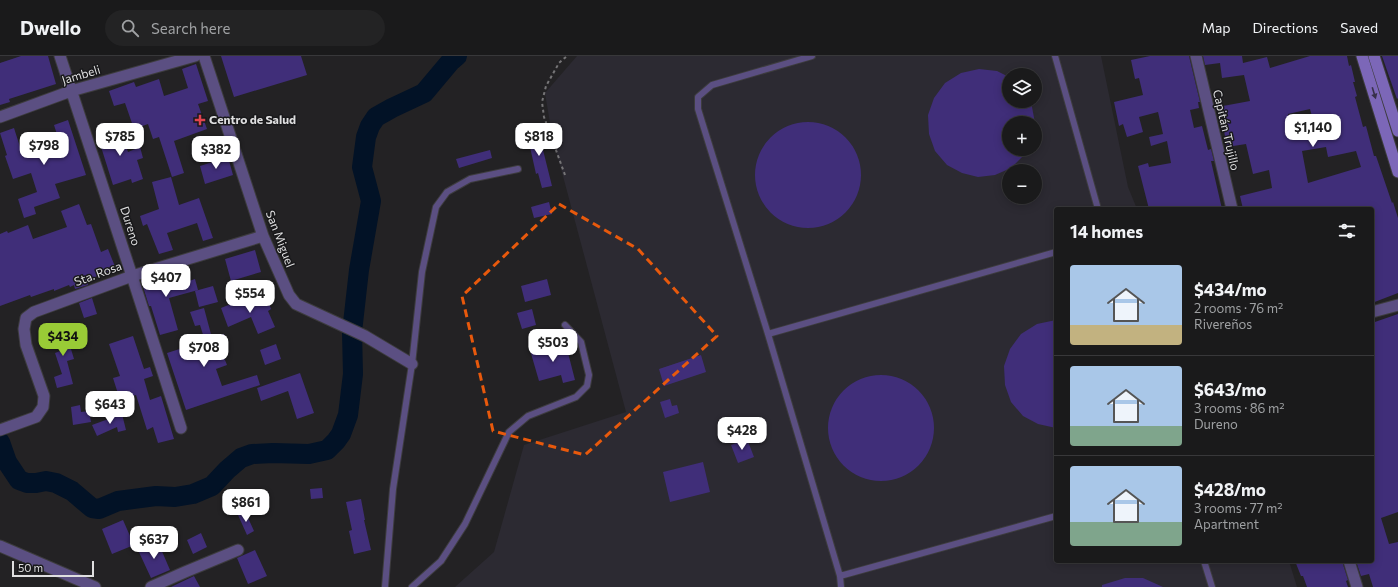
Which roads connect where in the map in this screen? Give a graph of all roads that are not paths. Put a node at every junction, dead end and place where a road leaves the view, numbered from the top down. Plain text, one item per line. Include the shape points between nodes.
1 (60, 56) edge
2 (195, 56) edge
3 (204, 56) edge
4 (812, 56) edge
5 (1055, 56) edge
6 (1196, 56) edge
7 (1362, 56) edge
8 (1374, 56) edge
9 (72, 90) junction
10 (0, 117) edge
11 (1398, 131) edge
12 (518, 169) dead end
13 (1398, 172) edge
14 (1097, 207) edge
15 (1232, 207) edge
16 (263, 236) junction
17 (1054, 253) edge
18 (132, 276) junction
19 (1398, 305) edge
20 (1374, 311) edge
21 (565, 325) dead end
22 (768, 334) junction
23 (412, 364) junction
24 (181, 428) dead end
25 (1, 430) edge
26 (1054, 517) edge
27 (0, 546) edge
28 (238, 550) dead end
29 (1205, 563) edge
30 (1350, 563) edge
31 (840, 576) junction
32 (95, 587) edge
33 (151, 587) edge
34 (385, 587) edge
35 (412, 587) edge
36 (841, 587) edge
37 (1212, 587) edge
38 (1357, 587) edge

1 - 9 street, Dureno
2 - 9 street, Jambeli
3 - 16 street, San Miguel
4 - 22 lane via 712,85 698,97 698,109
5 - 14 lane
6 - 15 street, Capitán Trujillo
7 -> 13 main road
8 - 11 main road
9 - 10 street, Jambeli
9 - 18 street, Dureno
12 - 23 lane via 470,179 447,192 436,207 422,272
16 - 18 street, Sta. Rosa
16 - 23 street, San Miguel via 288,295 296,304 365,336
17 - 22 lane
18 - 24 street, Dureno
18 - 25 street, Sta. Rosa via 34,312 26,318 26,345 44,396 43,407 36,417
19 - 20 street
21 - 35 lane via 581,342 589,375 587,386 576,397 528,416 509,432 465,524 441,561
22 - 31 lane
23 - 34 lane via 393,488
26 - 31 lane
27 - 32 street
28 - 33 street
29 - 37 lane
30 - 38 street
31 - 36 lane

